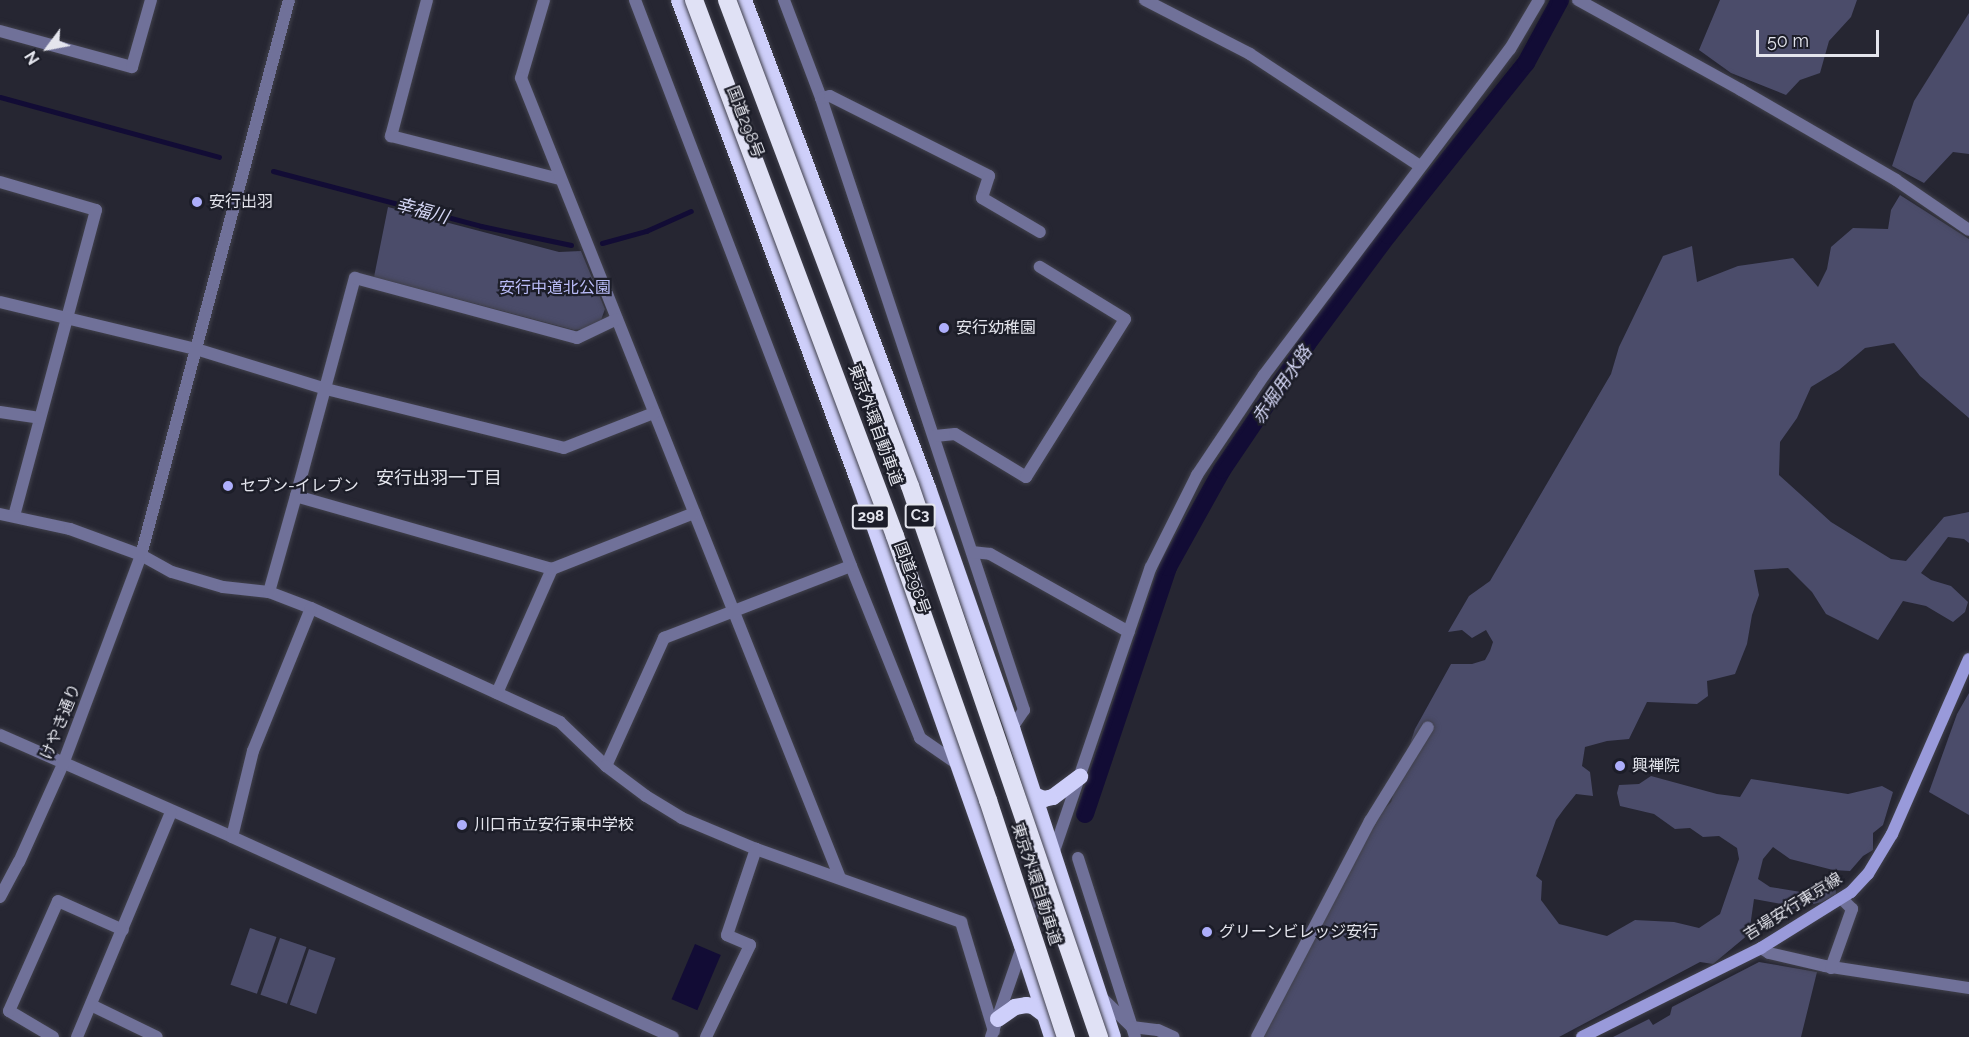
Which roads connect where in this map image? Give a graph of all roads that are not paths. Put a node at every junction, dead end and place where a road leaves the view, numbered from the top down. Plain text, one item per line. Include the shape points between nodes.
1 (151, 0) edge
2 (290, 0) edge
3 (427, 0) edge
4 (544, 0) edge
5 (635, 0) edge
6 (670, 0) edge
7 (679, 0) edge
8 (694, 0) edge
9 (727, 0) edge
10 (744, 0) edge
11 (754, 0) edge
12 (784, 0) edge
13 (1145, 0) edge
14 (1539, 0) edge
15 (1578, 0) edge
16 (0, 31) edge
17 (821, 98) junction
18 (1420, 166) junction
19 (560, 179) junction
20 (0, 182) edge
21 (825, 212) junction
22 (764, 224) junction
23 (1969, 230) edge
24 (1040, 232) dead end
25 (1040, 267) dead end
26 (0, 302) edge
27 (67, 318) junction
28 (617, 319) junction
29 (196, 349) junction
30 (326, 388) junction
31 (0, 412) edge
32 (654, 413) junction
33 (40, 418) junction
34 (935, 436) junction
35 (296, 496) junction
36 (694, 513) junction
37 (0, 514) edge
38 (14, 515) junction
39 (972, 552) junction
40 (141, 555) junction
41 (851, 566) junction
42 (552, 569) junction
43 (269, 592) junction
44 (311, 608) junction
45 (735, 611) junction
46 (1129, 632) junction
47 (1969, 659) edge
48 (497, 693) junction
49 (1428, 727) dead end
50 (1012, 728) junction
51 (0, 735) edge
52 (63, 764) junction
53 (606, 766) junction
54 (960, 766) junction
55 (1080, 777) junction
56 (1034, 795) junction
57 (171, 812) junction
58 (232, 837) junction
59 (756, 849) junction
60 (1053, 854) junction
61 (1078, 858) dead end
62 (840, 878) junction
63 (0, 897) edge
64 (1842, 898) junction
65 (123, 930) junction
66 (1023, 945) junction
67 (1761, 948) junction
68 (1831, 968) junction
69 (1969, 988) edge
70 (1100, 996) junction
71 (91, 1005) junction
72 (1045, 1015) junction
73 (994, 1029) edge
74 (1134, 1032) edge
75 (52, 1037) edge
76 (77, 1037) edge
77 (156, 1037) edge
78 (673, 1037) edge
79 (706, 1037) edge
80 (1052, 1037) edge
81 (1066, 1037) edge
82 (1099, 1037) edge
83 (1113, 1037) edge
84 (1174, 1037) edge
85 (1257, 1037) edge
86 (1582, 1037) edge

1 - 16 street via 132,67
2 - 29 street, けやき通り
3 - 19 street via 391,136
4 - 19 street via 521,78
5 - 41 street
6 - 22 highway
7 - 22 highway, 国道298号 / 298
8 - 81 highway, 東京外環自動車道 / C3, bridge via 895,536
9 - 82 highway, 東京外環自動車道 / C3, bridge via 910,486
10 - 21 highway
11 - 21 highway
12 - 17 street
13 - 18 street via 1250,54
14 - 18 street via 1510,49
15 - 23 street via 1896,180
17 - 24 street via 830,96 989,176 982,198
17 - 34 street
18 - 46 street via 1264,375 1197,475 1151,567
19 - 28 street
20 - 27 street via 96,210
21 - 50 highway
22 - 54 highway, 国道298号 / 298
25 - 34 street via 1125,319 1026,477 955,434
26 - 27 street
27 - 29 street
27 - 33 street
28 - 30 street via 577,338 355,278
28 - 32 street
29 - 30 street
29 - 40 street, けやき通り
30 - 32 street via 564,448
30 - 35 street
31 - 33 street
32 - 36 street
33 - 38 street
34 - 39 street
35 - 42 street
35 - 43 street
36 - 42 street
36 - 45 street
37 - 38 street
38 - 40 street via 70,529
39 - 46 street via 990,555
39 - 50 street via 1024,710
40 - 43 street via 172,572 223,587
40 - 52 street, けやき通り
41 - 45 street
41 - 54 street via 920,738
42 - 48 street
43 - 44 street
44 - 48 street
44 - 58 street via 253,752
45 - 53 street via 664,638
45 - 62 street
46 - 55 street
47 - 64 main road, 吉場安行東京線 via 1892,834 1868,873
48 - 53 street via 560,722
49 - 85 street via 1370,821
50 - 56 highway
51 - 52 street
52 - 57 street
52 - 63 street, けやき通り
53 - 59 street via 682,818
54 - 66 highway, 国道298号 / 298
55 - 56 highway via 1053,797
55 - 60 street
56 - 60 highway
57 - 58 street
57 - 65 street
58 - 78 street
59 - 62 street
59 - 79 street via 727,935 750,945
60 - 66 street
60 - 70 highway
61 - 74 street
62 - 73 street via 961,922
64 - 67 main road, 吉場安行東京線
64 - 68 street via 1852,909
65 - 71 street
65 - 75 street via 58,901 9,1011
66 - 72 highway, 国道298号 / 298
66 - 73 street
67 - 68 street
67 - 86 main road, 吉場安行東京線
68 - 69 street
70 - 74 street
70 - 83 highway
71 - 76 street
71 - 77 street
72 - 73 highway via 1033,1006 1015,1007
72 - 80 highway, 国道298号 / 298
74 - 84 street via 1158,1030

